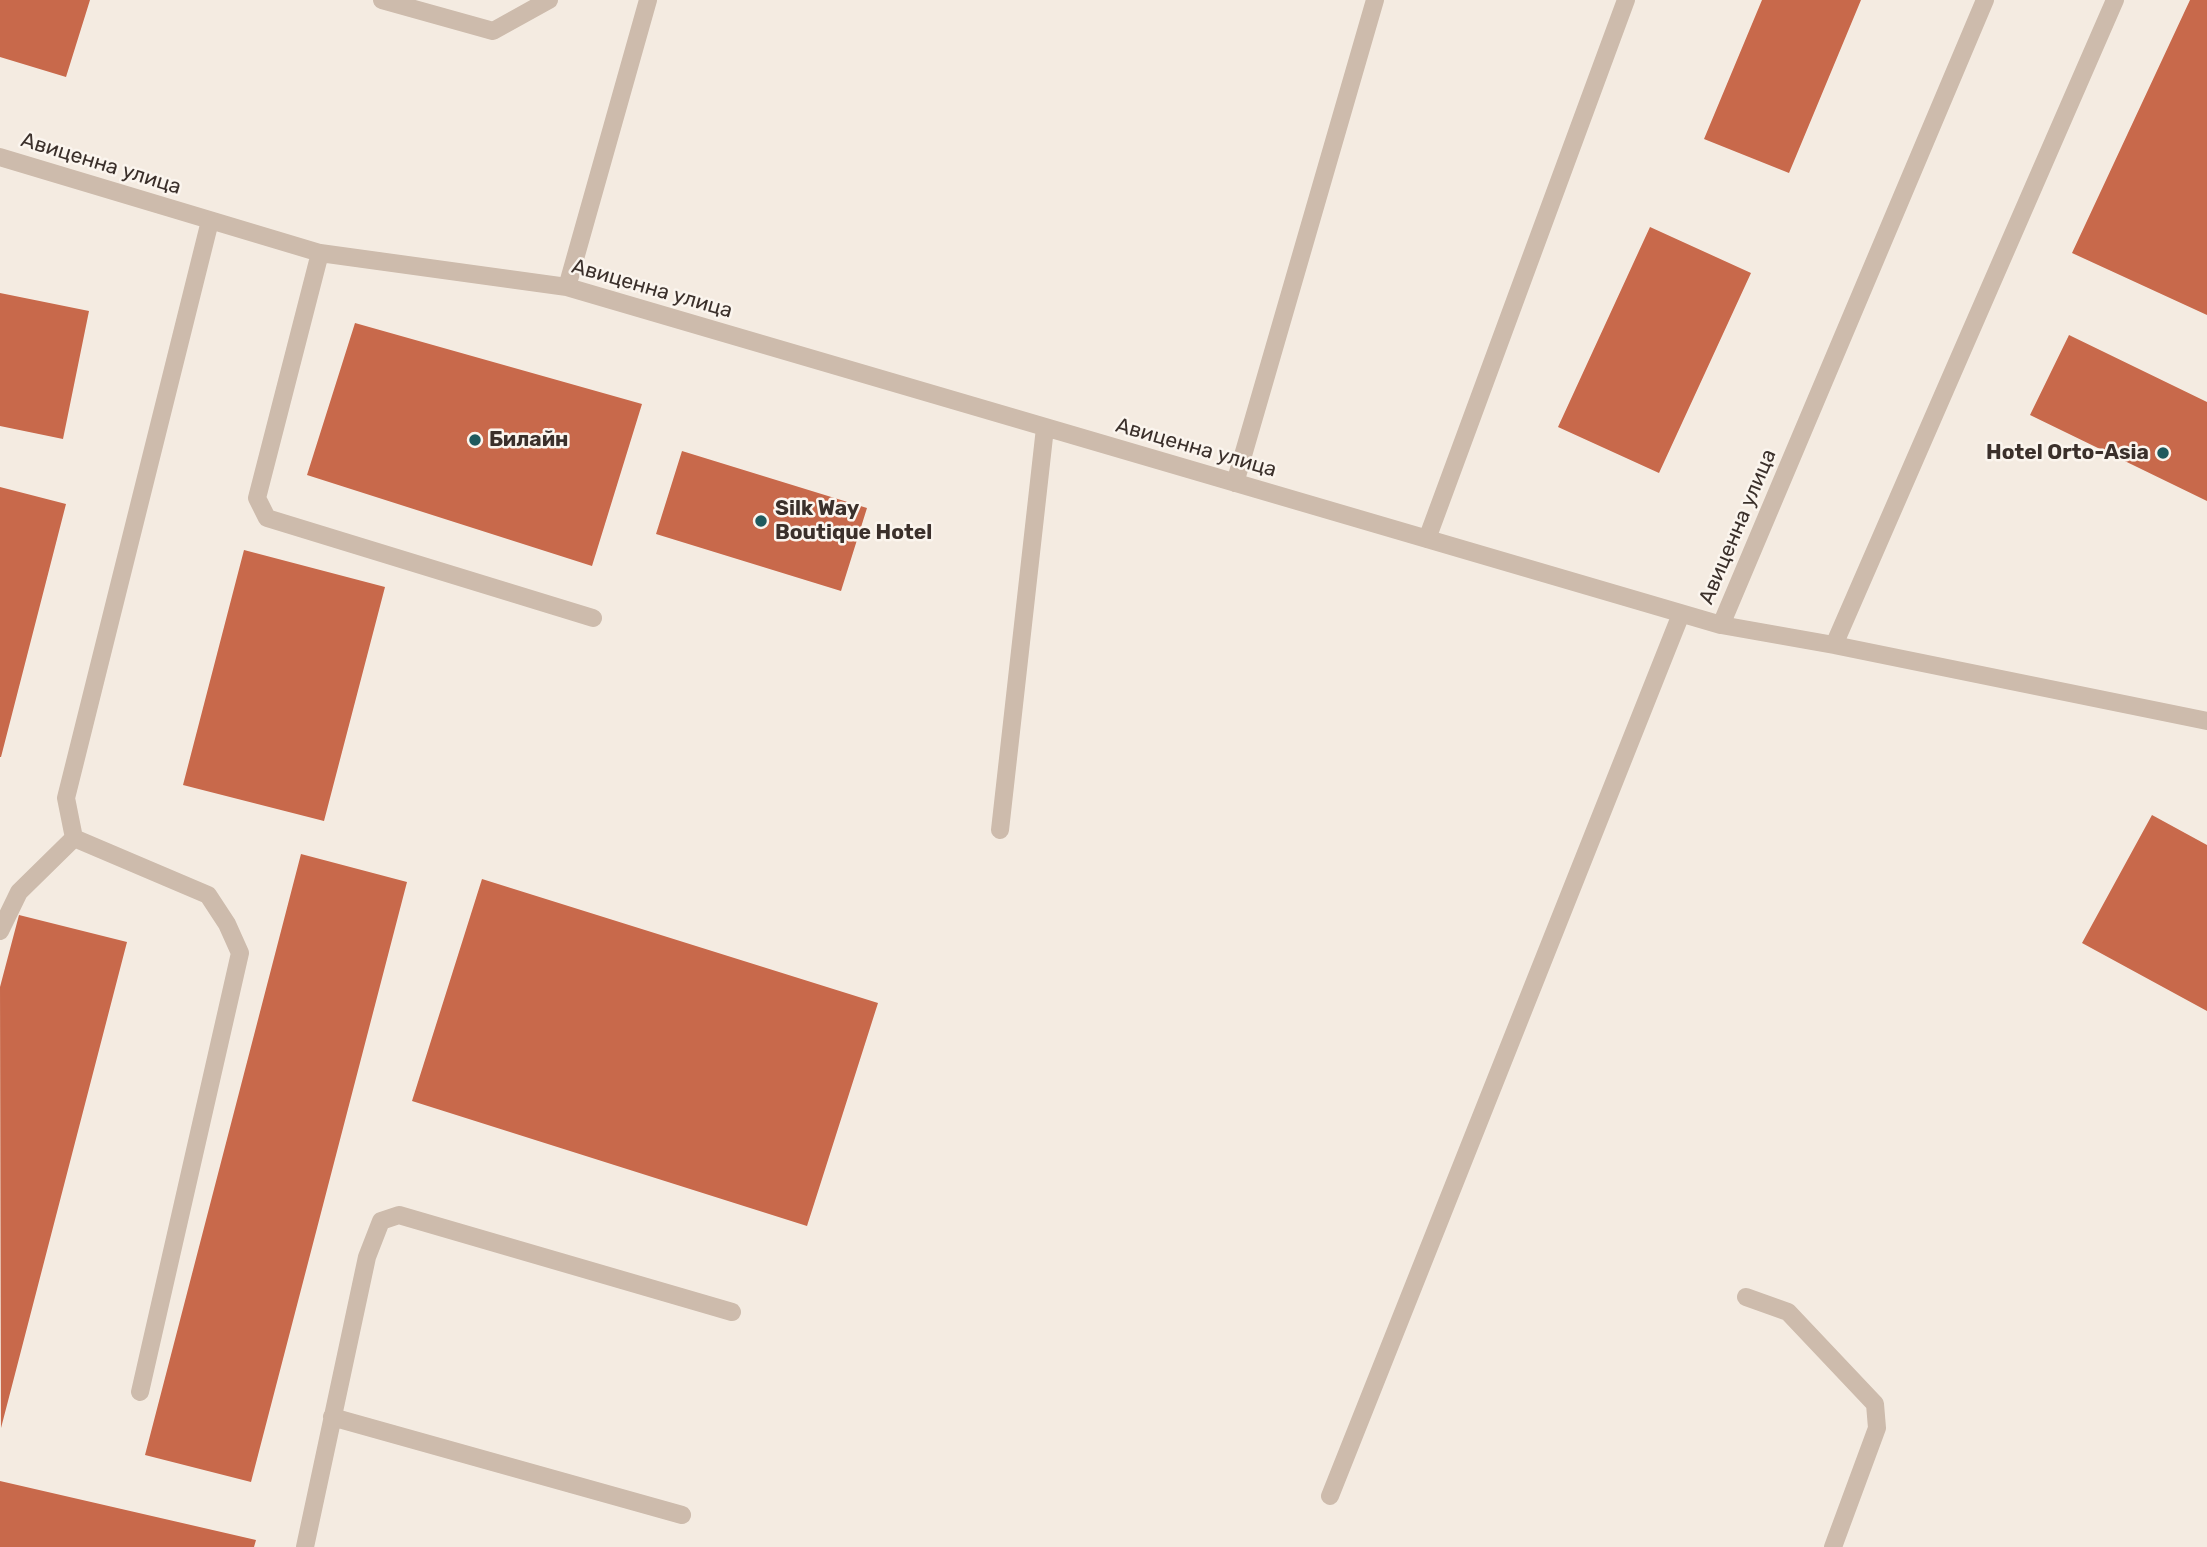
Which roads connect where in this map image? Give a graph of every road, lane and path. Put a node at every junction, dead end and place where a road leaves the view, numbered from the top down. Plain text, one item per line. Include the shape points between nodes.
1 (382, 0) edge
2 (549, 0) edge
3 (648, 0) edge
4 (1375, 0) edge
5 (1626, 0) edge
6 (1985, 0) edge
7 (2115, 0) edge
8 (0, 157) edge
9 (210, 220) junction
10 (320, 253) junction
11 (567, 287) junction
12 (1045, 428) junction
13 (1235, 483) junction
14 (1427, 539) junction
15 (1681, 614) junction
16 (593, 618) dead end
17 (1721, 625) junction
18 (1834, 645) junction
19 (2207, 721) edge
20 (1000, 830) dead end
21 (74, 838) junction
22 (0, 931) edge
23 (1746, 1297) dead end
24 (732, 1312) dead end
25 (140, 1392) dead end
26 (332, 1417) junction
27 (1330, 1496) dead end
28 (682, 1515) dead end
29 (304, 1547) edge
30 (1833, 1547) edge

1 - 2 street via 493,31
3 - 11 street
4 - 13 street
5 - 14 street
6 - 17 street, Авиценна улица
7 - 18 street
8 - 9 street, Авиценна улица
9 - 10 street, Авиценна улица
9 - 21 street via 66,798
10 - 11 street, Авиценна улица
10 - 16 street via 257,498 267,517
11 - 12 street, Авиценна улица
12 - 13 street, Авиценна улица
12 - 20 street
13 - 14 street, Авиценна улица
14 - 15 street, Авиценна улица
15 - 17 street, Авиценна улица
15 - 27 street
17 - 18 street
18 - 19 street
21 - 22 street via 19,892
21 - 25 street via 208,895 240,953
23 - 30 street via 1788,1312 1875,1404 1877,1428
24 - 26 street via 398,1215 381,1221 367,1257
26 - 28 street
26 - 29 street

